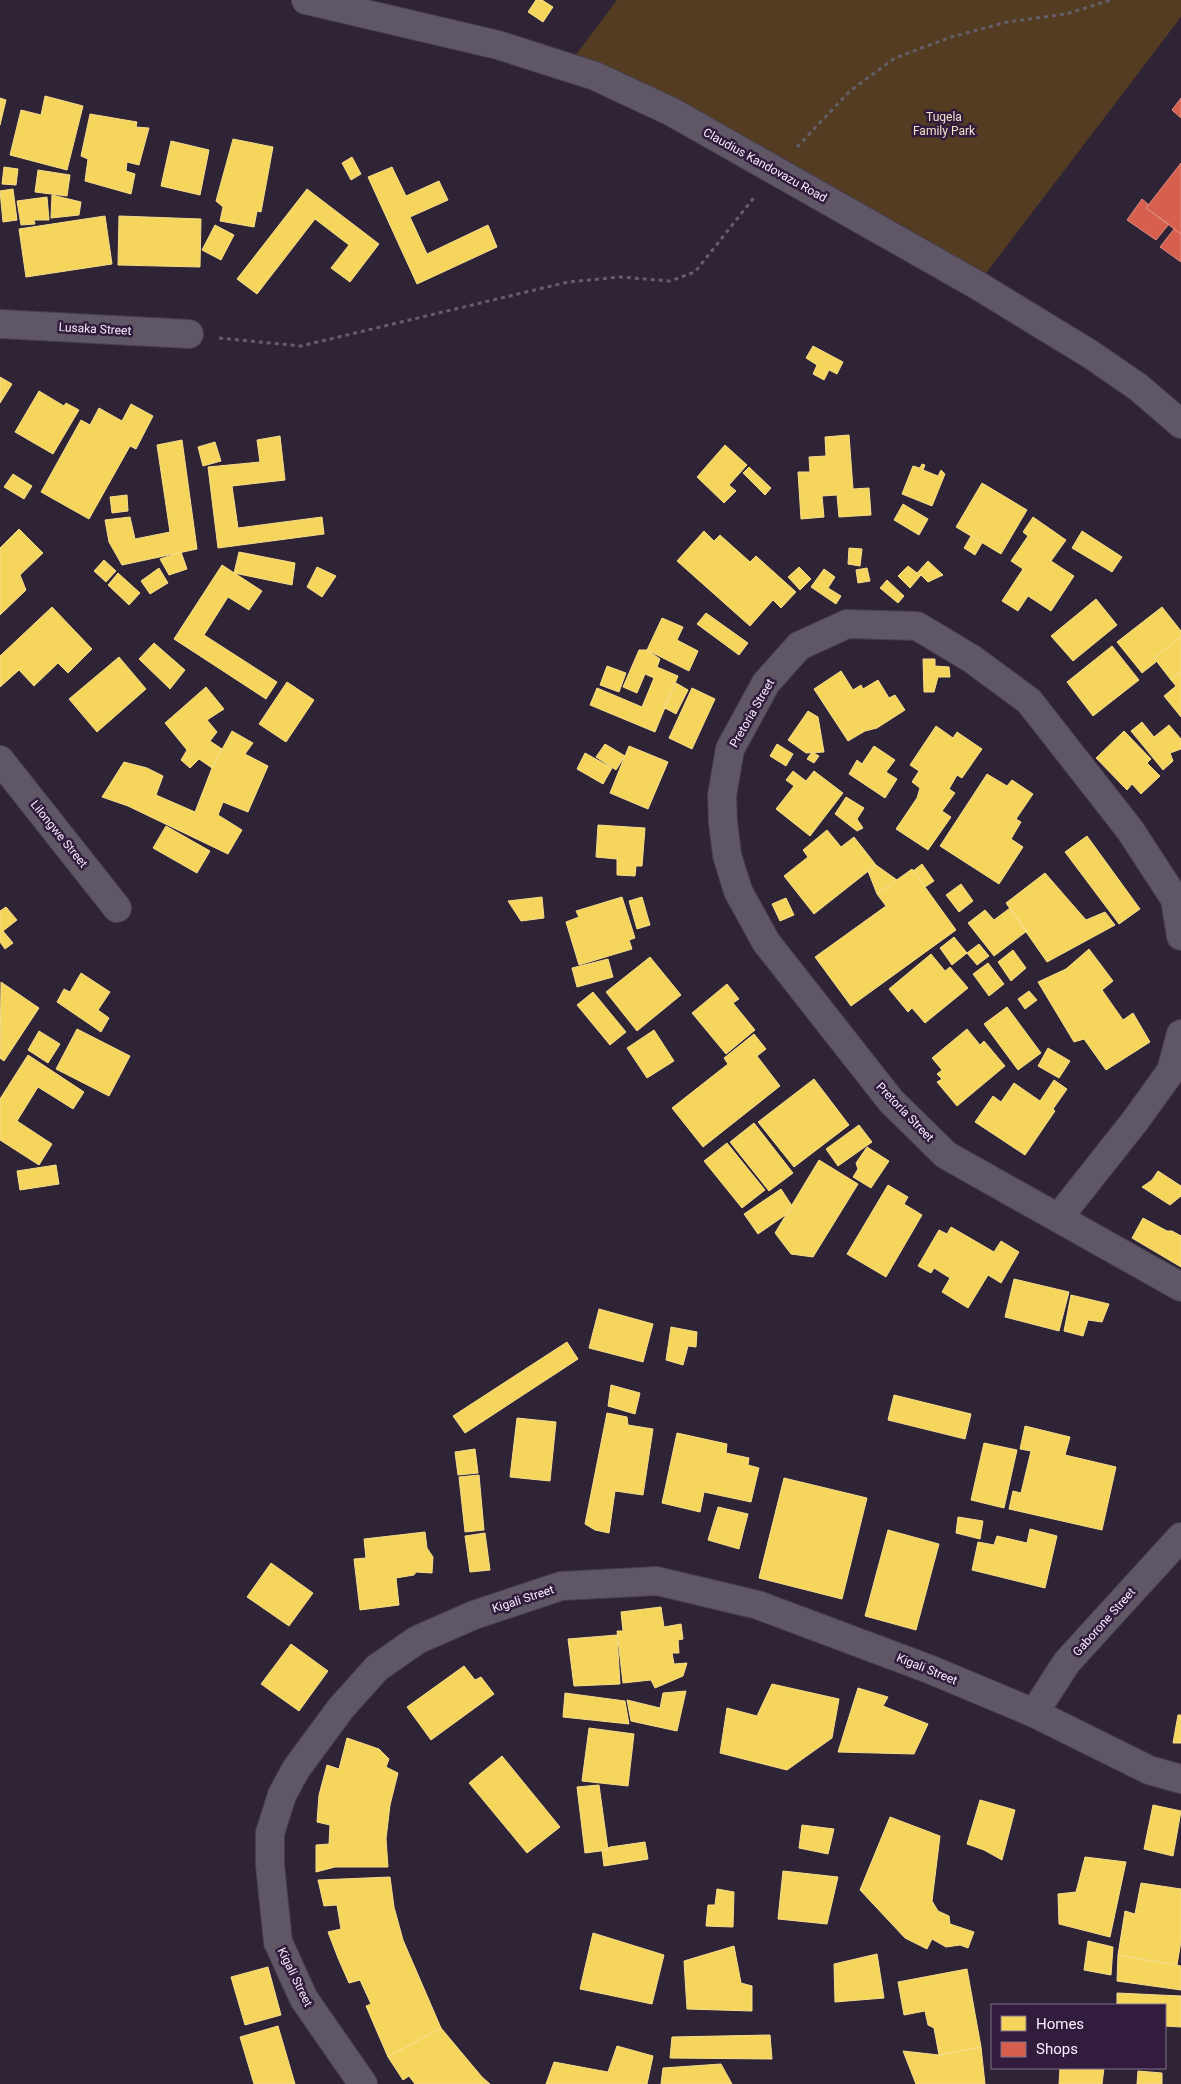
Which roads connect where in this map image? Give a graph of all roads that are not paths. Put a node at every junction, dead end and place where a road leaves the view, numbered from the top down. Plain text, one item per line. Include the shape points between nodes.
1 (306, 0) edge
2 (0, 324) edge
3 (189, 334) road end
4 (1181, 424) edge
5 (0, 760) edge
6 (117, 908) dead end
7 (1181, 936) edge
8 (1181, 1034) edge
9 (1059, 1217) junction
10 (1181, 1287) edge
11 (1181, 1537) edge
12 (1034, 1713) junction
13 (1181, 1779) edge
14 (363, 2084) edge

1 - 4 street, Claudius Kandovazu Road via 498,45 595,76 672,112 977,285 1090,354 1138,387
2 - 3 street, Lusaka Street
5 - 6 street, Lilongwe Street
7 - 9 street, Pretoria Street via 1174,899 1130,830 1028,701 972,658 917,626 847,624 799,646 766,683 730,749 722,796 727,855 738,891 766,942 891,1101 946,1155
8 - 9 street via 1171,1071
9 - 10 street, Pretoria Street
11 - 12 street, Gaborone Street via 1068,1662
12 - 13 street, Kigali Street via 1150,1770
12 - 14 street, Kigali Street via 929,1669 758,1605 657,1580 561,1586 417,1640 377,1668 317,1738 282,1795 270,1833 278,1942 304,1998

